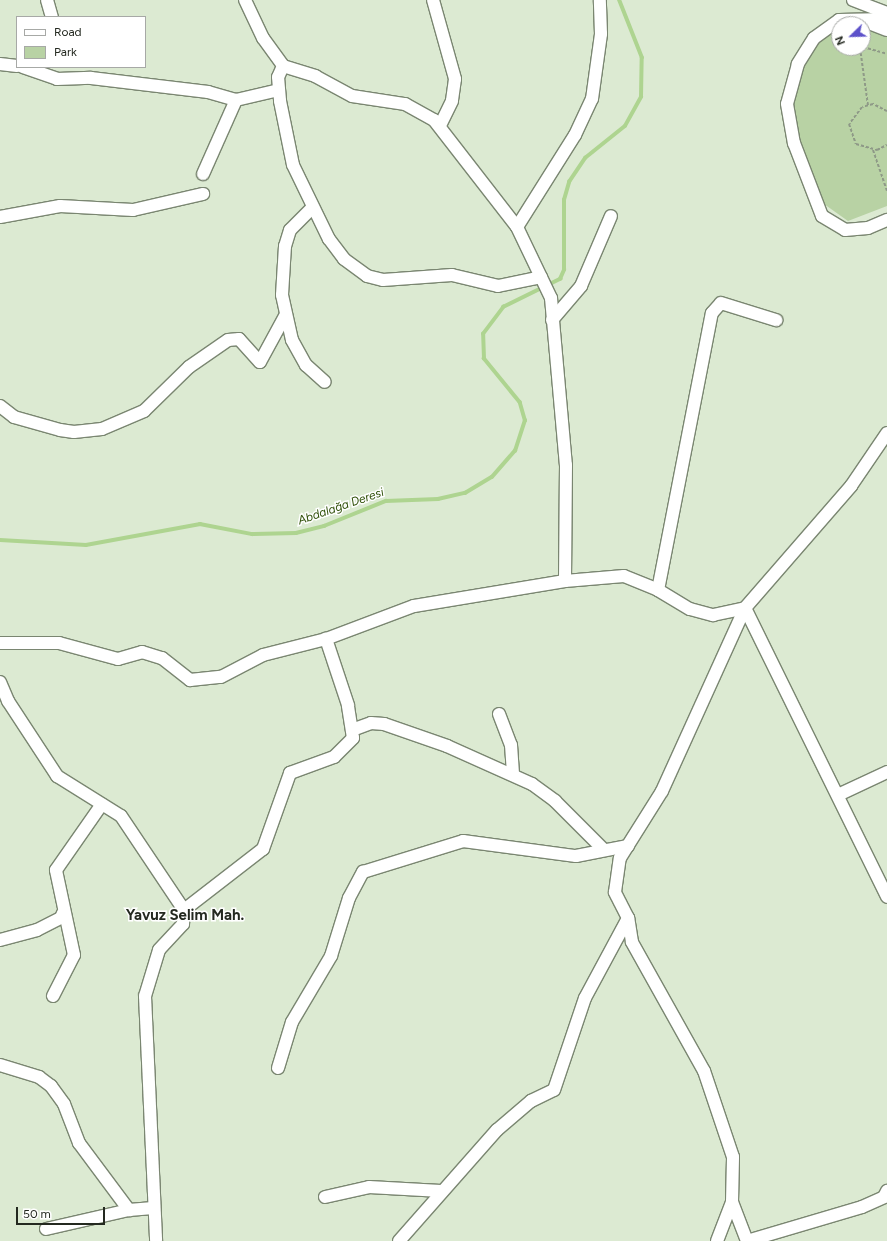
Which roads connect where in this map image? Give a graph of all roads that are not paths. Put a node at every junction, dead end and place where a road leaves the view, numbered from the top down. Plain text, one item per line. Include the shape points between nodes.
1 (46, 0) edge
2 (245, 0) edge
3 (433, 0) edge
4 (600, 0) edge
5 (854, 0) edge
6 (887, 13) edge
7 (52, 16) edge
8 (871, 19) edge
9 (887, 19) edge
10 (871, 24) edge
11 (831, 26) edge
12 (887, 30) edge
13 (0, 64) edge
14 (16, 66) edge
15 (283, 66) junction
16 (26, 68) edge
17 (279, 90) junction
18 (236, 100) junction
19 (440, 126) junction
20 (203, 174) dead end
21 (203, 194) dead end
22 (312, 208) junction
23 (611, 216) dead end
24 (0, 218) edge
25 (887, 220) edge
26 (517, 227) junction
27 (542, 280) junction
28 (285, 316) junction
29 (552, 320) junction
30 (776, 320) dead end
31 (325, 382) dead end
32 (0, 406) edge
33 (887, 433) edge
34 (565, 581) junction
35 (658, 590) junction
36 (745, 608) junction
37 (326, 639) junction
38 (0, 643) edge
39 (0, 682) edge
40 (499, 714) dead end
41 (352, 730) junction
42 (887, 772) edge
43 (513, 775) junction
44 (838, 796) junction
45 (102, 804) junction
46 (628, 846) junction
47 (604, 850) junction
48 (887, 896) edge
49 (184, 910) junction
50 (63, 913) junction
51 (628, 918) junction
52 (0, 940) edge
53 (53, 996) dead end
54 (0, 1065) edge
55 (278, 1068) dead end
56 (441, 1191) junction
57 (887, 1191) edge
58 (325, 1197) dead end
59 (732, 1202) junction
60 (153, 1208) junction
61 (129, 1210) junction
62 (46, 1229) dead end
63 (156, 1241) edge
64 (399, 1241) edge
65 (717, 1241) edge
66 (747, 1241) edge

1 - 7 street
2 - 15 street via 263,38
3 - 19 street via 455,79 452,101
4 - 26 street via 601,34 592,99 575,135
5 - 6 street
8 - 9 street
10 - 12 street
11 - 25 street via 814,38 798,64 787,104 794,143 822,216 846,230 868,228
13 - 14 street
15 - 17 street via 278,77
15 - 19 street via 315,76 352,96 405,104
16 - 18 street via 57,78 91,78 202,91
17 - 18 street
17 - 22 street via 293,165
18 - 20 street
19 - 26 street
21 - 24 street via 133,210 60,206
22 - 27 street via 344,259 367,276 383,280 452,275 498,286
22 - 28 street via 290,230 285,246 282,295
23 - 29 street via 581,286
26 - 27 street
27 - 29 street via 551,298
28 - 31 street via 292,340 306,365
28 - 32 street via 260,362 239,339 228,340 189,367 144,411 102,429 87,432 60,430 14,417
29 - 34 street via 566,465
30 - 35 street via 721,303 712,313
33 - 36 street via 852,486
34 - 35 street via 624,576
34 - 37 street via 414,606
35 - 36 street via 690,609 713,615
36 - 44 street
36 - 46 street via 662,792
37 - 38 street via 263,654 221,677 190,680 162,658 142,652 118,659 59,643
37 - 41 street
39 - 45 street via 8,701 57,776
40 - 43 street via 511,745
41 - 43 street via 371,723 384,724
41 - 49 street via 353,738 342,752 290,773 263,849
42 - 44 street
43 - 47 street via 555,801
44 - 48 street
45 - 49 street via 121,816
45 - 50 street via 56,870
46 - 47 street
46 - 51 street via 620,858 615,892
47 - 55 street via 576,856 463,841 363,872 349,898 331,956 292,1022
49 - 60 street via 183,924 159,950 145,996
50 - 52 street via 61,918 37,930
50 - 53 street via 74,955
51 - 56 street via 585,998 554,1090 531,1101 498,1130
51 - 59 street via 632,942 704,1071 733,1157
54 - 61 street via 39,1077 51,1086 64,1104 79,1143
56 - 58 street via 370,1187
56 - 64 street
57 - 66 street via 884,1198 862,1207
59 - 65 street
59 - 66 street
60 - 61 street
60 - 63 street
61 - 62 street

